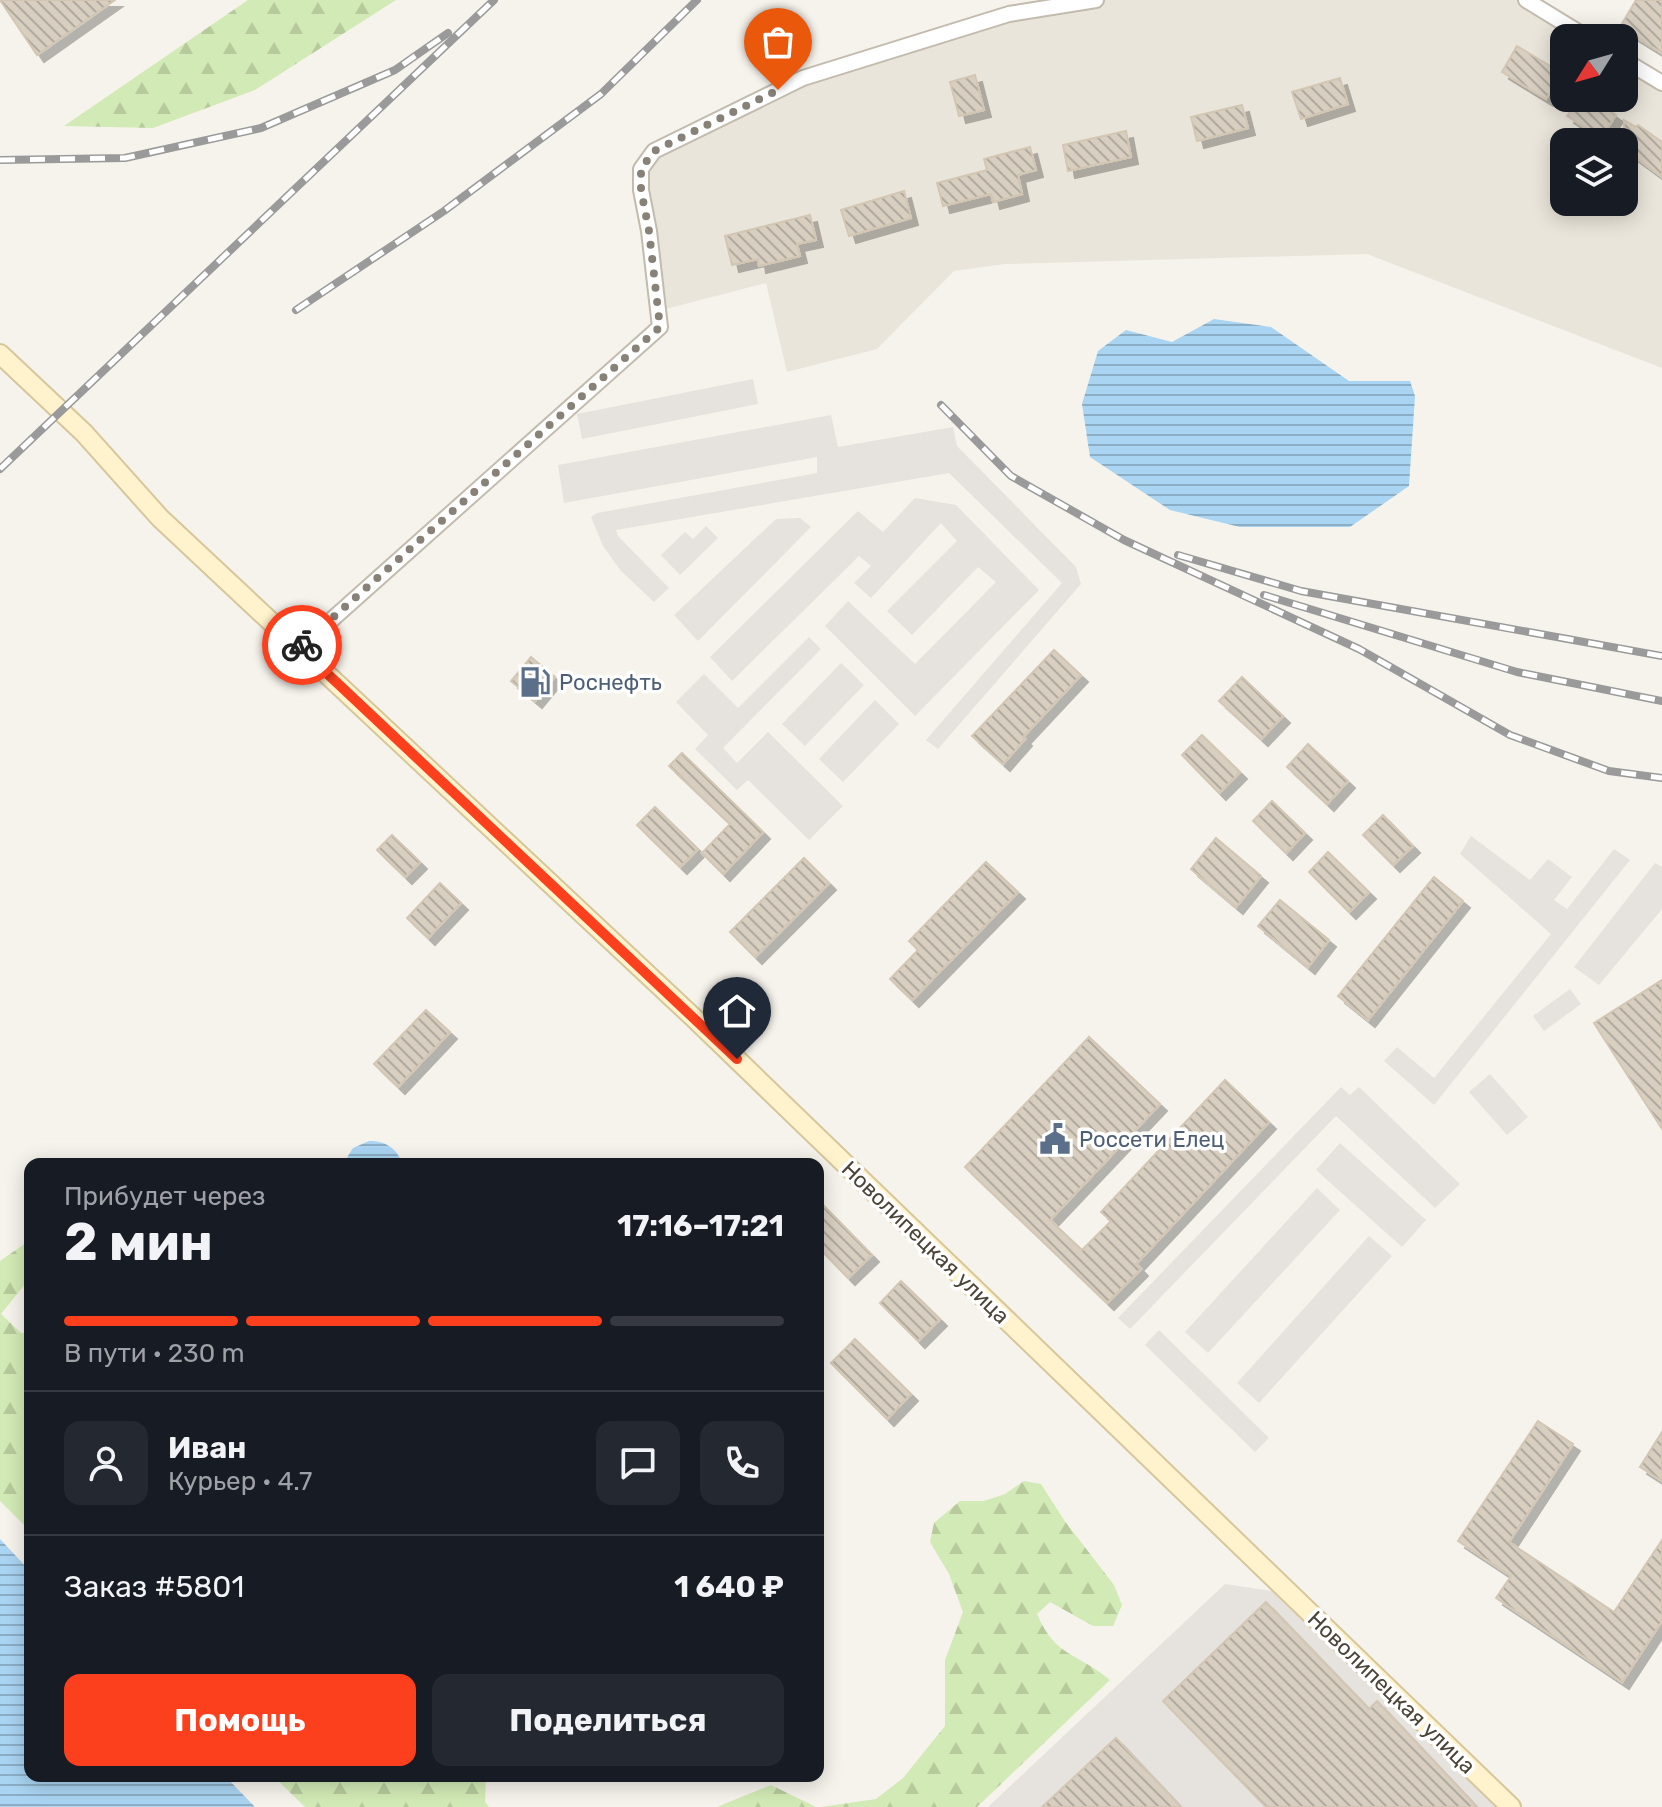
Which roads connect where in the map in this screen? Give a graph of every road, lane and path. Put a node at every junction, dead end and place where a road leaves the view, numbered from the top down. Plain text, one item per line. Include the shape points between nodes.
1 (1096, 0) edge
2 (1526, 0) edge
3 (1565, 24) edge
4 (1638, 68) edge
5 (1662, 83) edge
6 (0, 354) edge
7 (300, 648) junction
8 (1511, 1807) edge

1 - 7 street via 1009,14 803,78 654,151 641,169 641,190 660,327
2 - 3 street
4 - 5 street
6 - 7 street, Новолипецкая улица via 84,433 160,518
7 - 8 street, Новолипецкая улица via 694,1018

